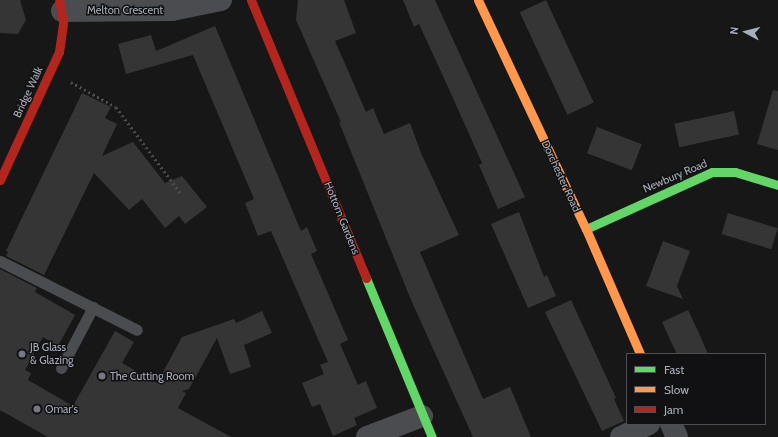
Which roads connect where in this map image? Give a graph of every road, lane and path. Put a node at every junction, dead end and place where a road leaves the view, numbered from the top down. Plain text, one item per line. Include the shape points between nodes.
1 (221, 0) edge
2 (251, 0) edge
3 (478, 0) edge
4 (61, 5) edge
5 (51, 71) junction
6 (0, 180) edge
7 (778, 185) edge
8 (182, 194) dead end
9 (586, 229) junction
10 (0, 261) edge
11 (93, 307) junction
12 (137, 330) dead end
13 (640, 353) edge
14 (61, 368) dead end
15 (422, 416) junction
16 (647, 425) edge
17 (671, 425) edge
18 (366, 437) edge
19 (432, 437) edge
20 (621, 437) edge
21 (677, 437) edge

1 - 4 street, Melton Crescent via 172,10
2 - 15 street, Hottom Gardens
3 - 9 street, Dorchester Road
4 - 5 street, Bridge Walk via 61,43
5 - 6 street, Bridge Walk
5 - 8 path via 116,107
7 - 9 street, Newbury Road via 735,172 712,172
9 - 13 street, Dorchester Road
10 - 11 lane
11 - 12 lane
11 - 14 lane
15 - 18 street
15 - 19 street, Hottom Gardens
16 - 20 street
17 - 21 street

